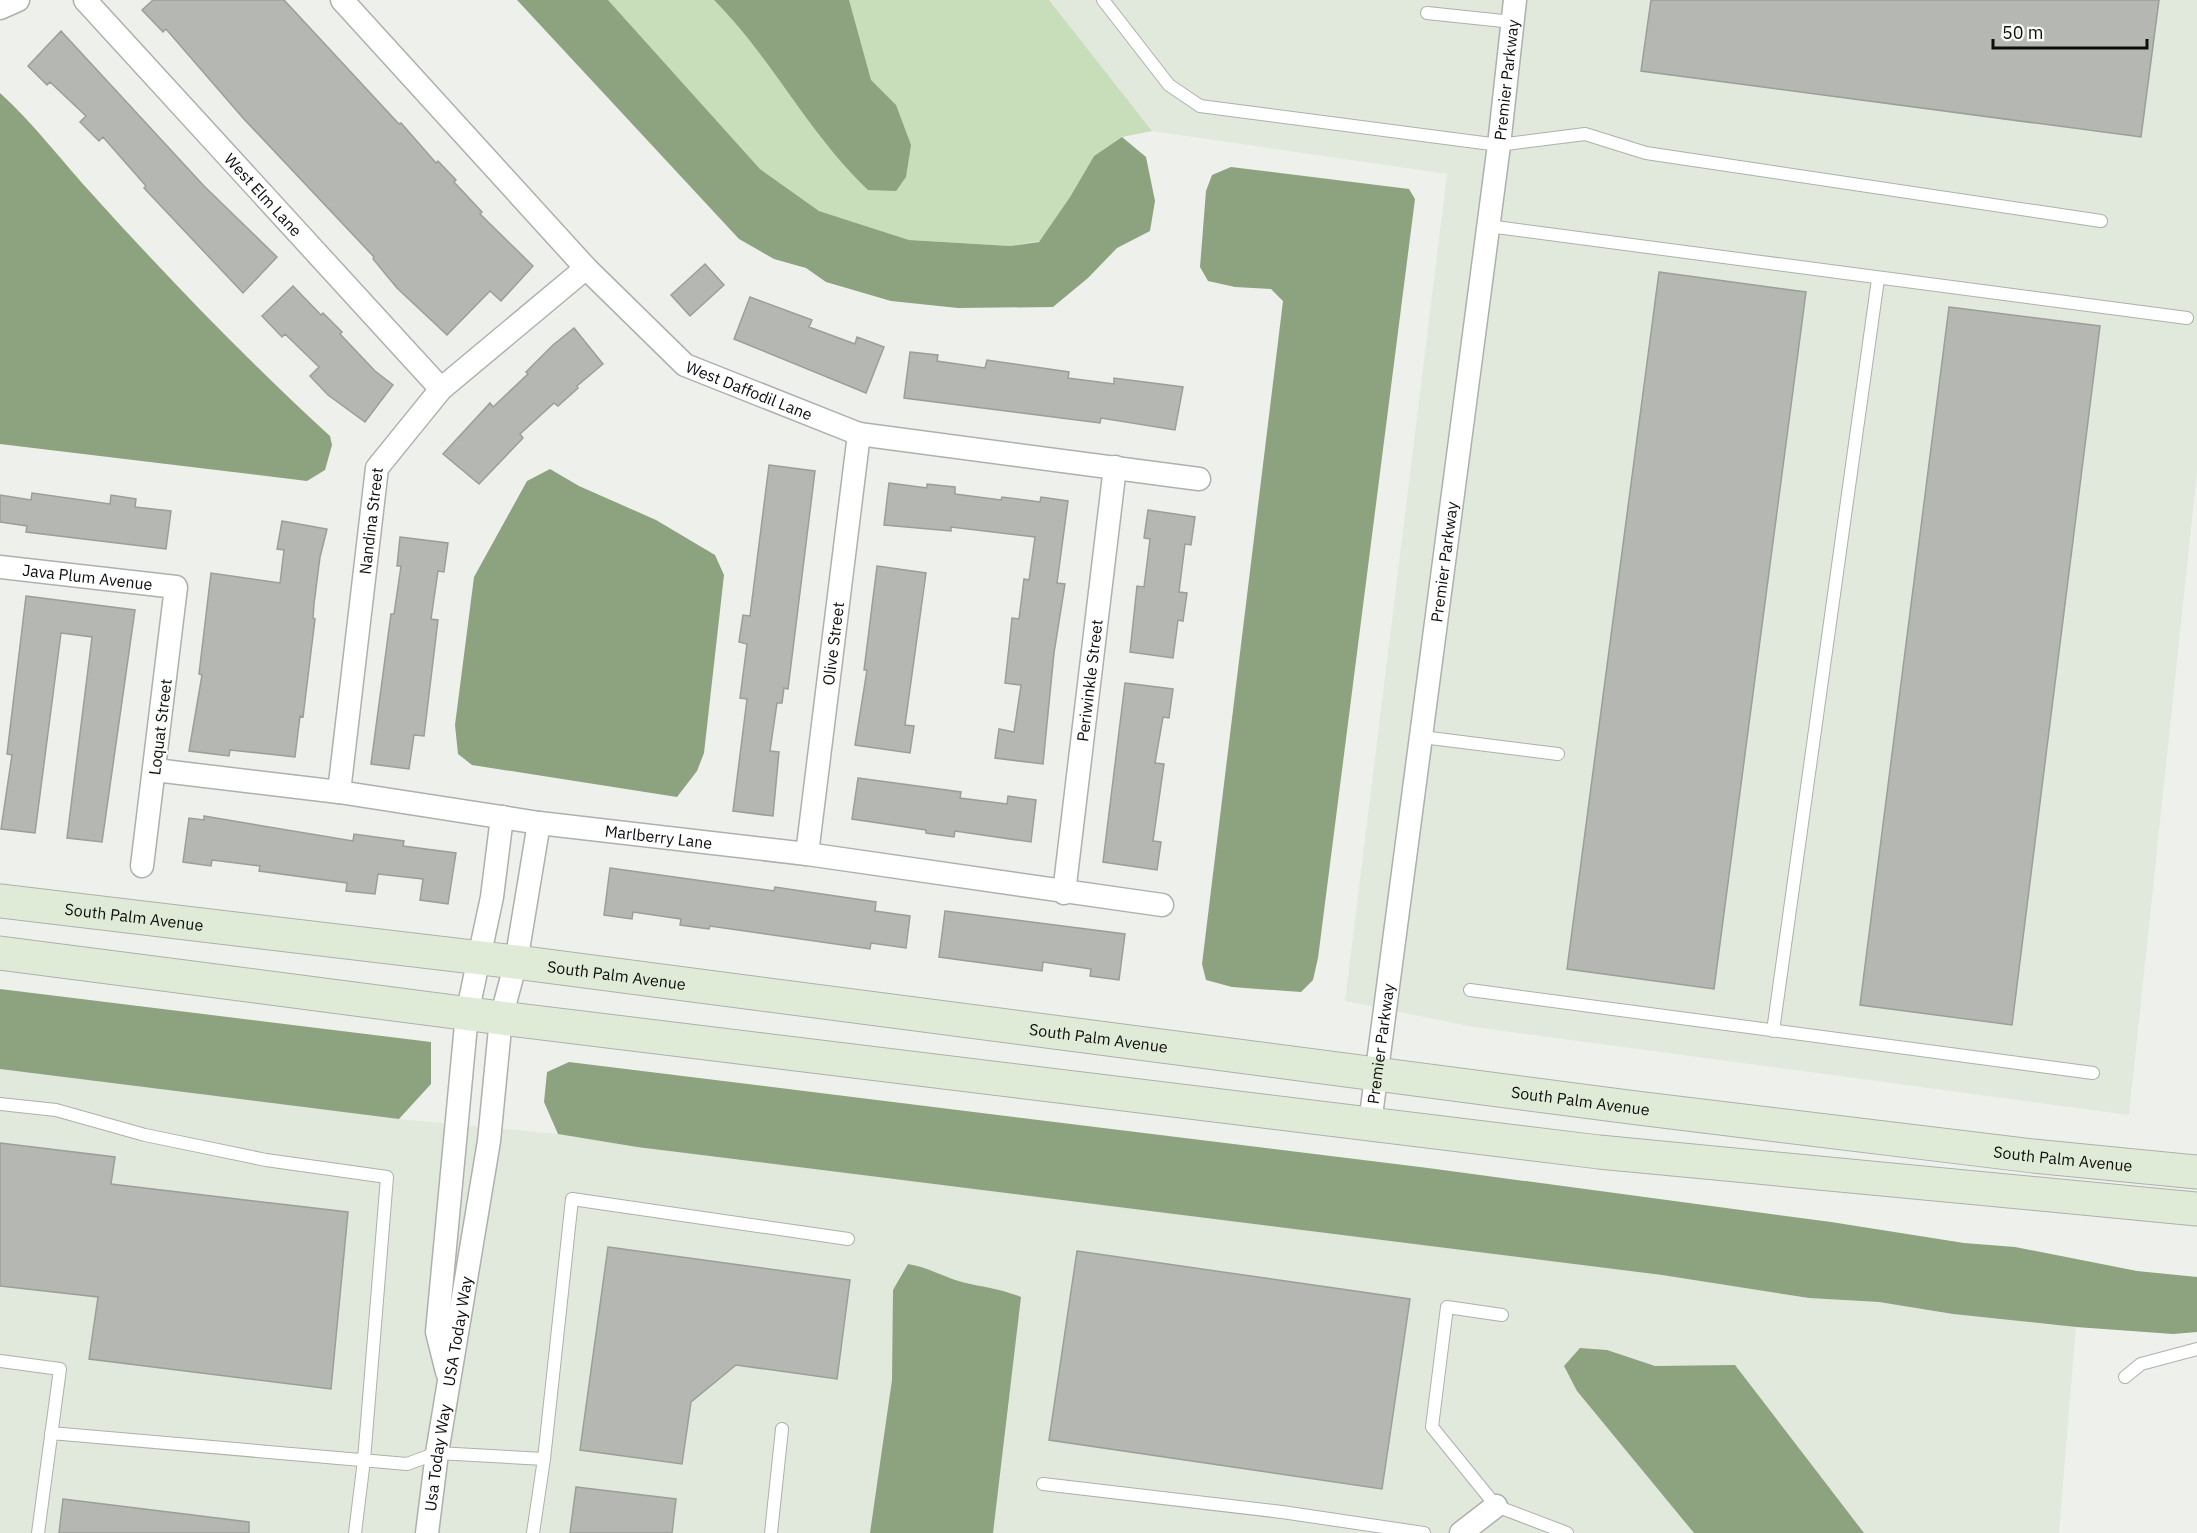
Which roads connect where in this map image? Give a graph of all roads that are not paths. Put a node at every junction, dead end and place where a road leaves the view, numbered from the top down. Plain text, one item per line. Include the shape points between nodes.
1 (18, 0) edge
2 (85, 0) edge
3 (342, 0) edge
4 (1103, 0) edge
5 (0, 8) edge
6 (1514, 11) edge
7 (1427, 13) dead end
8 (1499, 146) junction
9 (2101, 221) dead end
10 (1488, 226) junction
11 (586, 268) junction
12 (1878, 279) junction
13 (2187, 318) dead end
14 (441, 390) junction
15 (859, 434) junction
16 (1116, 467) junction
17 (1199, 479) dead end
18 (0, 567) edge
19 (176, 587) joint
20 (1422, 737) junction
21 (1558, 754) dead end
22 (155, 770) junction
23 (339, 792) junction
24 (502, 817) junction
25 (539, 823) junction
26 (807, 854) junction
27 (142, 866) dead end
28 (1064, 893) junction
29 (0, 901) edge
30 (1162, 905) dead end
31 (0, 953) edge
32 (478, 957) junction
33 (516, 962) junction
34 (1470, 990) dead end
35 (467, 1014) junction
36 (501, 1018) junction
37 (1773, 1031) junction
38 (2093, 1073) dead end
39 (1378, 1074) junction
40 (0, 1104) edge
41 (1370, 1123) junction
42 (2197, 1172) edge
43 (2197, 1209) edge
44 (848, 1239) dead end
45 (1502, 1315) dead end
46 (2197, 1349) edge
47 (0, 1360) edge
48 (2125, 1377) dead end
49 (449, 1382) junction
50 (782, 1429) dead end
51 (51, 1433) junction
52 (437, 1452) junction
53 (544, 1459) junction
54 (364, 1460) junction
55 (1043, 1484) dead end
56 (1496, 1506) junction
57 (38, 1533) edge
58 (355, 1533) edge
59 (427, 1533) edge
60 (533, 1533) edge
61 (771, 1533) edge
62 (1424, 1533) edge
63 (1461, 1533) edge
64 (1567, 1533) edge

1 - 5 street
2 - 14 street, West Elm Lane
3 - 11 street, West Daffodil Lane
4 - 8 lane via 1169,86 1200,106
6 - 7 lane
6 - 8 street, Premier Parkway
8 - 9 lane via 1585,134 1646,153
8 - 10 street, Premier Parkway
10 - 12 lane
10 - 20 street, Premier Parkway
11 - 14 street, Nandina Street
11 - 15 street, West Daffodil Lane via 685,365
12 - 13 lane
12 - 37 lane
14 - 23 street, Nandina Street via 377,468
15 - 16 street, West Daffodil Lane
15 - 26 street, Olive Street
16 - 17 street, West Daffodil Lane
16 - 28 street, Periwinkle Street
18 - 19 street, Java Plum Avenue
19 - 22 street, Loquat Street
20 - 21 lane
20 - 39 street, Premier Parkway
22 - 23 street, Marlberry Lane
22 - 27 street, Loquat Street
23 - 24 street, Marlberry Lane
24 - 25 street, Marlberry Lane
24 - 32 street, USA Today Way via 492,897
25 - 26 street, Marlberry Lane
25 - 33 street, USA Today Way
26 - 28 street, Marlberry Lane
28 - 30 street, Marlberry Lane
29 - 32 main road, South Palm Avenue
31 - 35 main road
32 - 33 main road, South Palm Avenue
32 - 35 street, USA Today Way
33 - 36 street, USA Today Way
33 - 39 main road, South Palm Avenue
34 - 37 lane
35 - 36 main road
35 - 49 street, USA Today Way via 437,1332
36 - 41 main road
36 - 49 street, USA Today Way via 489,1141
37 - 38 lane
39 - 41 street, Premier Parkway
39 - 42 main road, South Palm Avenue via 2021,1155
40 - 54 lane via 56,1110 145,1135 267,1160 387,1177
41 - 43 main road via 1599,1152
44 - 53 lane via 572,1199
45 - 56 lane via 1447,1307 1432,1427
46 - 48 lane via 2141,1364
47 - 51 lane via 60,1369
49 - 52 street, Usa Today Way
50 - 61 lane
51 - 54 lane
51 - 57 lane
52 - 53 lane
52 - 54 lane via 407,1464
52 - 59 street, Usa Today Way
53 - 60 lane
54 - 58 lane
55 - 62 lane
56 - 63 street
56 - 64 lane

